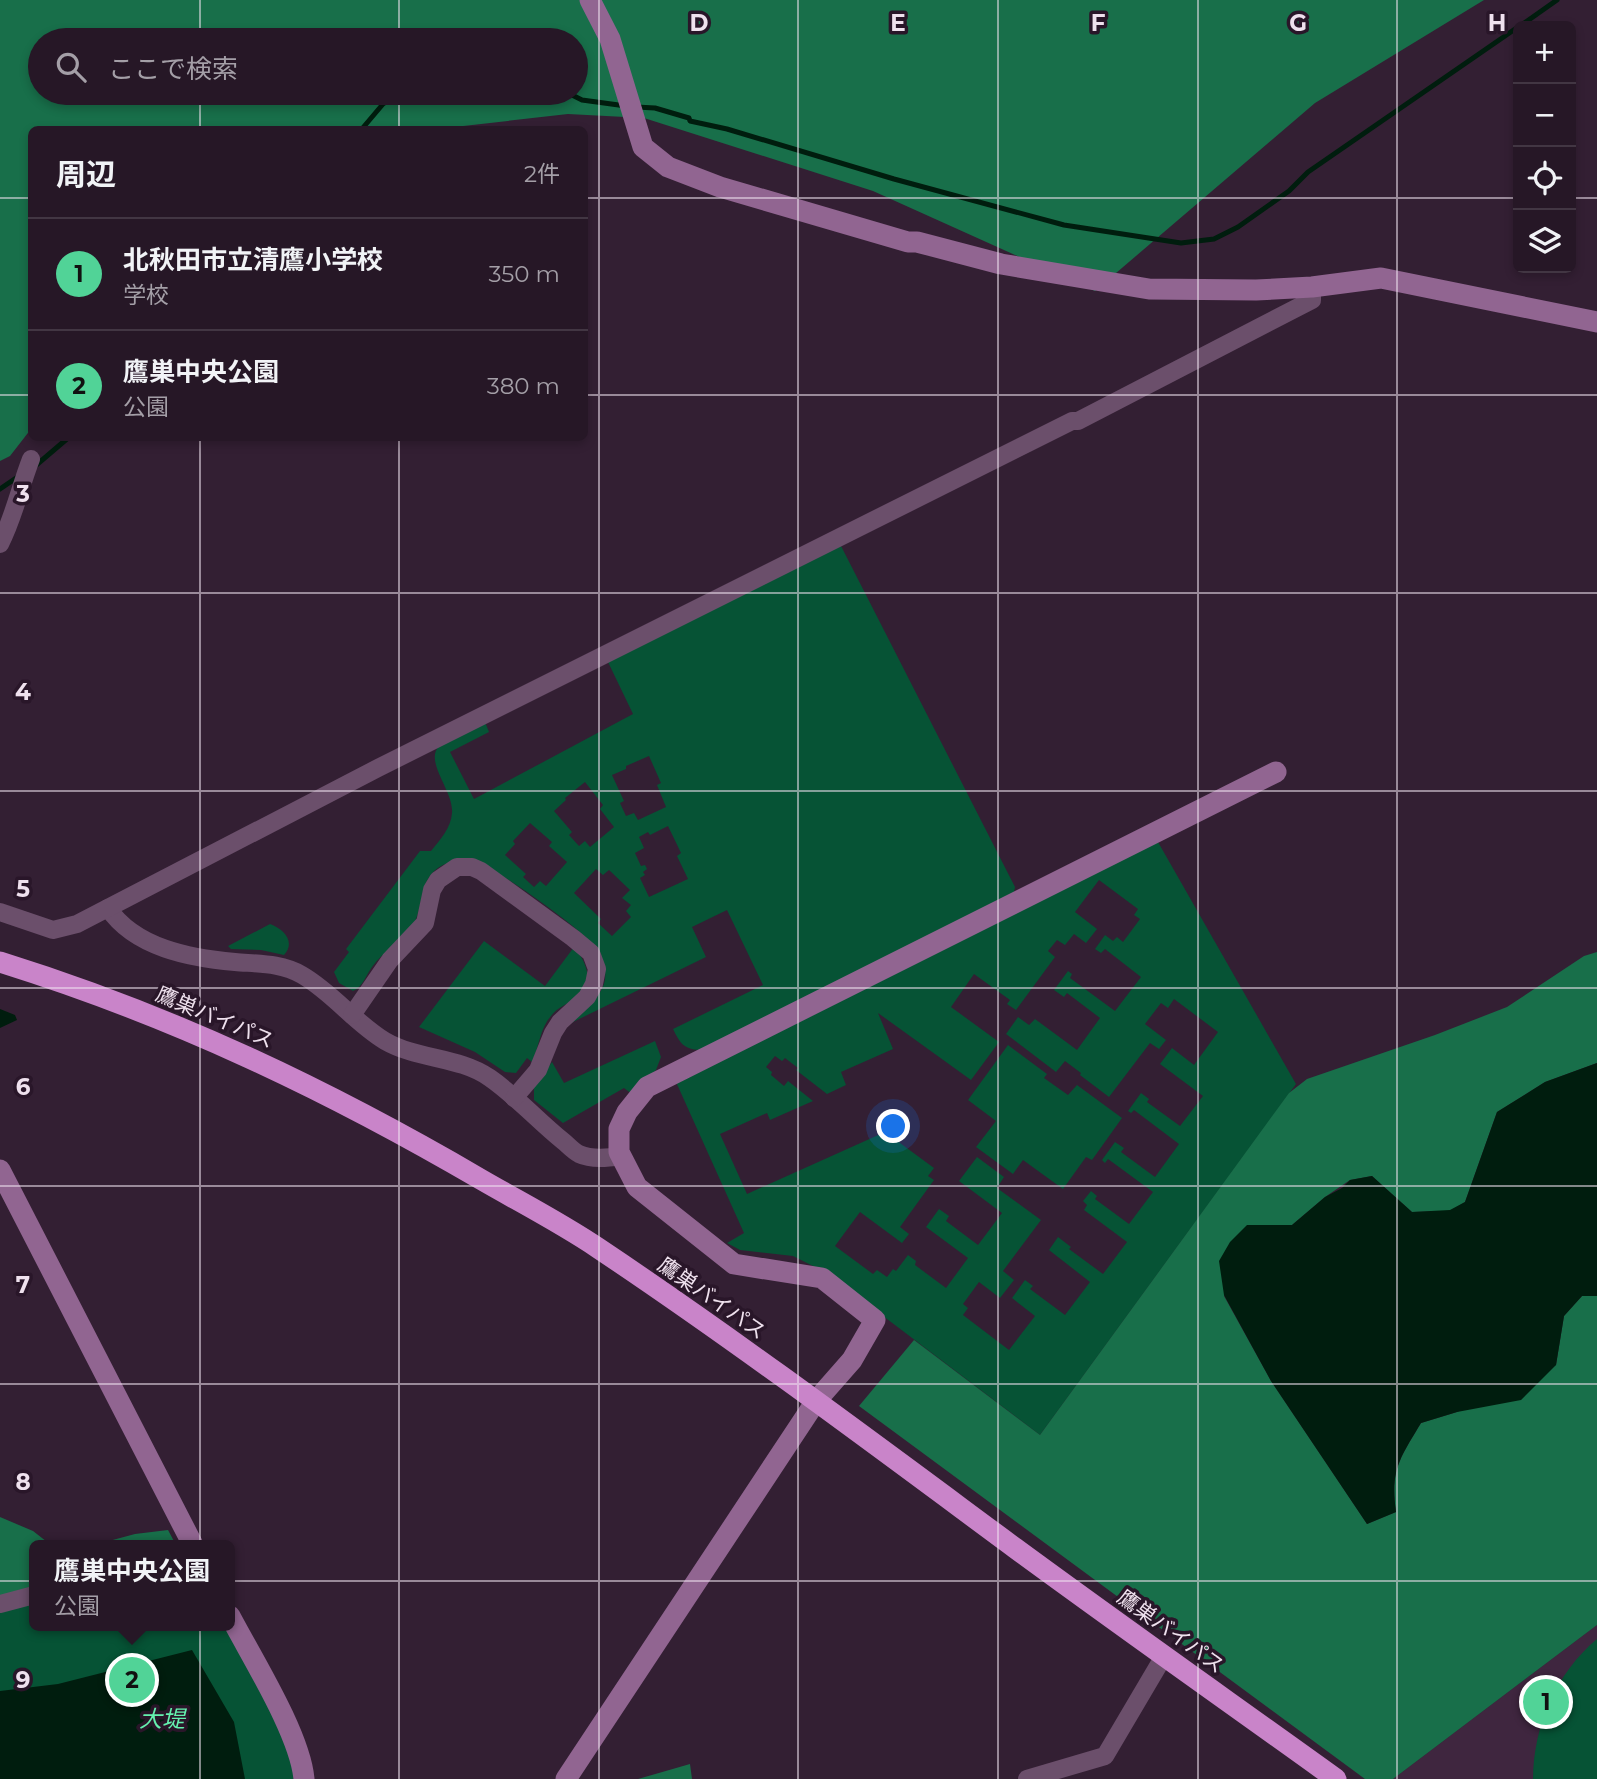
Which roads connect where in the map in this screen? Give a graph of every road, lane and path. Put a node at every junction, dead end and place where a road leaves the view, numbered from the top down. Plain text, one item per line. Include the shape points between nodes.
1 (590, 0) edge
2 (1312, 287) junction
3 (1597, 322) edge
4 (31, 459) dead end
5 (0, 544) edge
6 (1276, 772) dead end
7 (107, 908) junction
8 (0, 912) edge
9 (0, 962) edge
10 (352, 1015) junction
11 (514, 1098) junction
12 (621, 1156) junction
13 (0, 1170) edge
14 (816, 1401) junction
15 (190, 1540) edge
16 (29, 1596) edge
17 (0, 1604) edge
18 (235, 1626) edge
19 (1164, 1656) junction
20 (304, 1779) edge
21 (566, 1779) edge
22 (1027, 1779) edge
23 (1336, 1779) edge

1 - 2 street via 611,39 643,147 668,167 720,187 908,242 1001,264 1149,289
2 - 3 street via 1381,278
2 - 7 street via 1312,300 1078,421
4 - 5 street
6 - 12 street via 647,1087 619,1129
7 - 8 street via 53,930
7 - 10 street via 129,932 153,944 207,959 277,964 301,974
9 - 14 highway, 鷹巣バイパス via 163,1019 260,1061 397,1131 594,1245
10 - 11 street via 386,1042 452,1060 489,1077
10 - 11 street via 390,960 425,923 438,880 457,867 481,870 591,953 597,969 587,997 560,1022 538,1070
11 - 12 street via 579,1154 601,1159
12 - 14 street via 637,1187 734,1264 822,1278 875,1320 852,1360
13 - 15 street
14 - 19 highway, 鷹巣バイパス
14 - 21 street
16 - 17 street
18 - 20 street via 280,1711
19 - 22 street via 1105,1756
19 - 23 highway, 鷹巣バイパス

